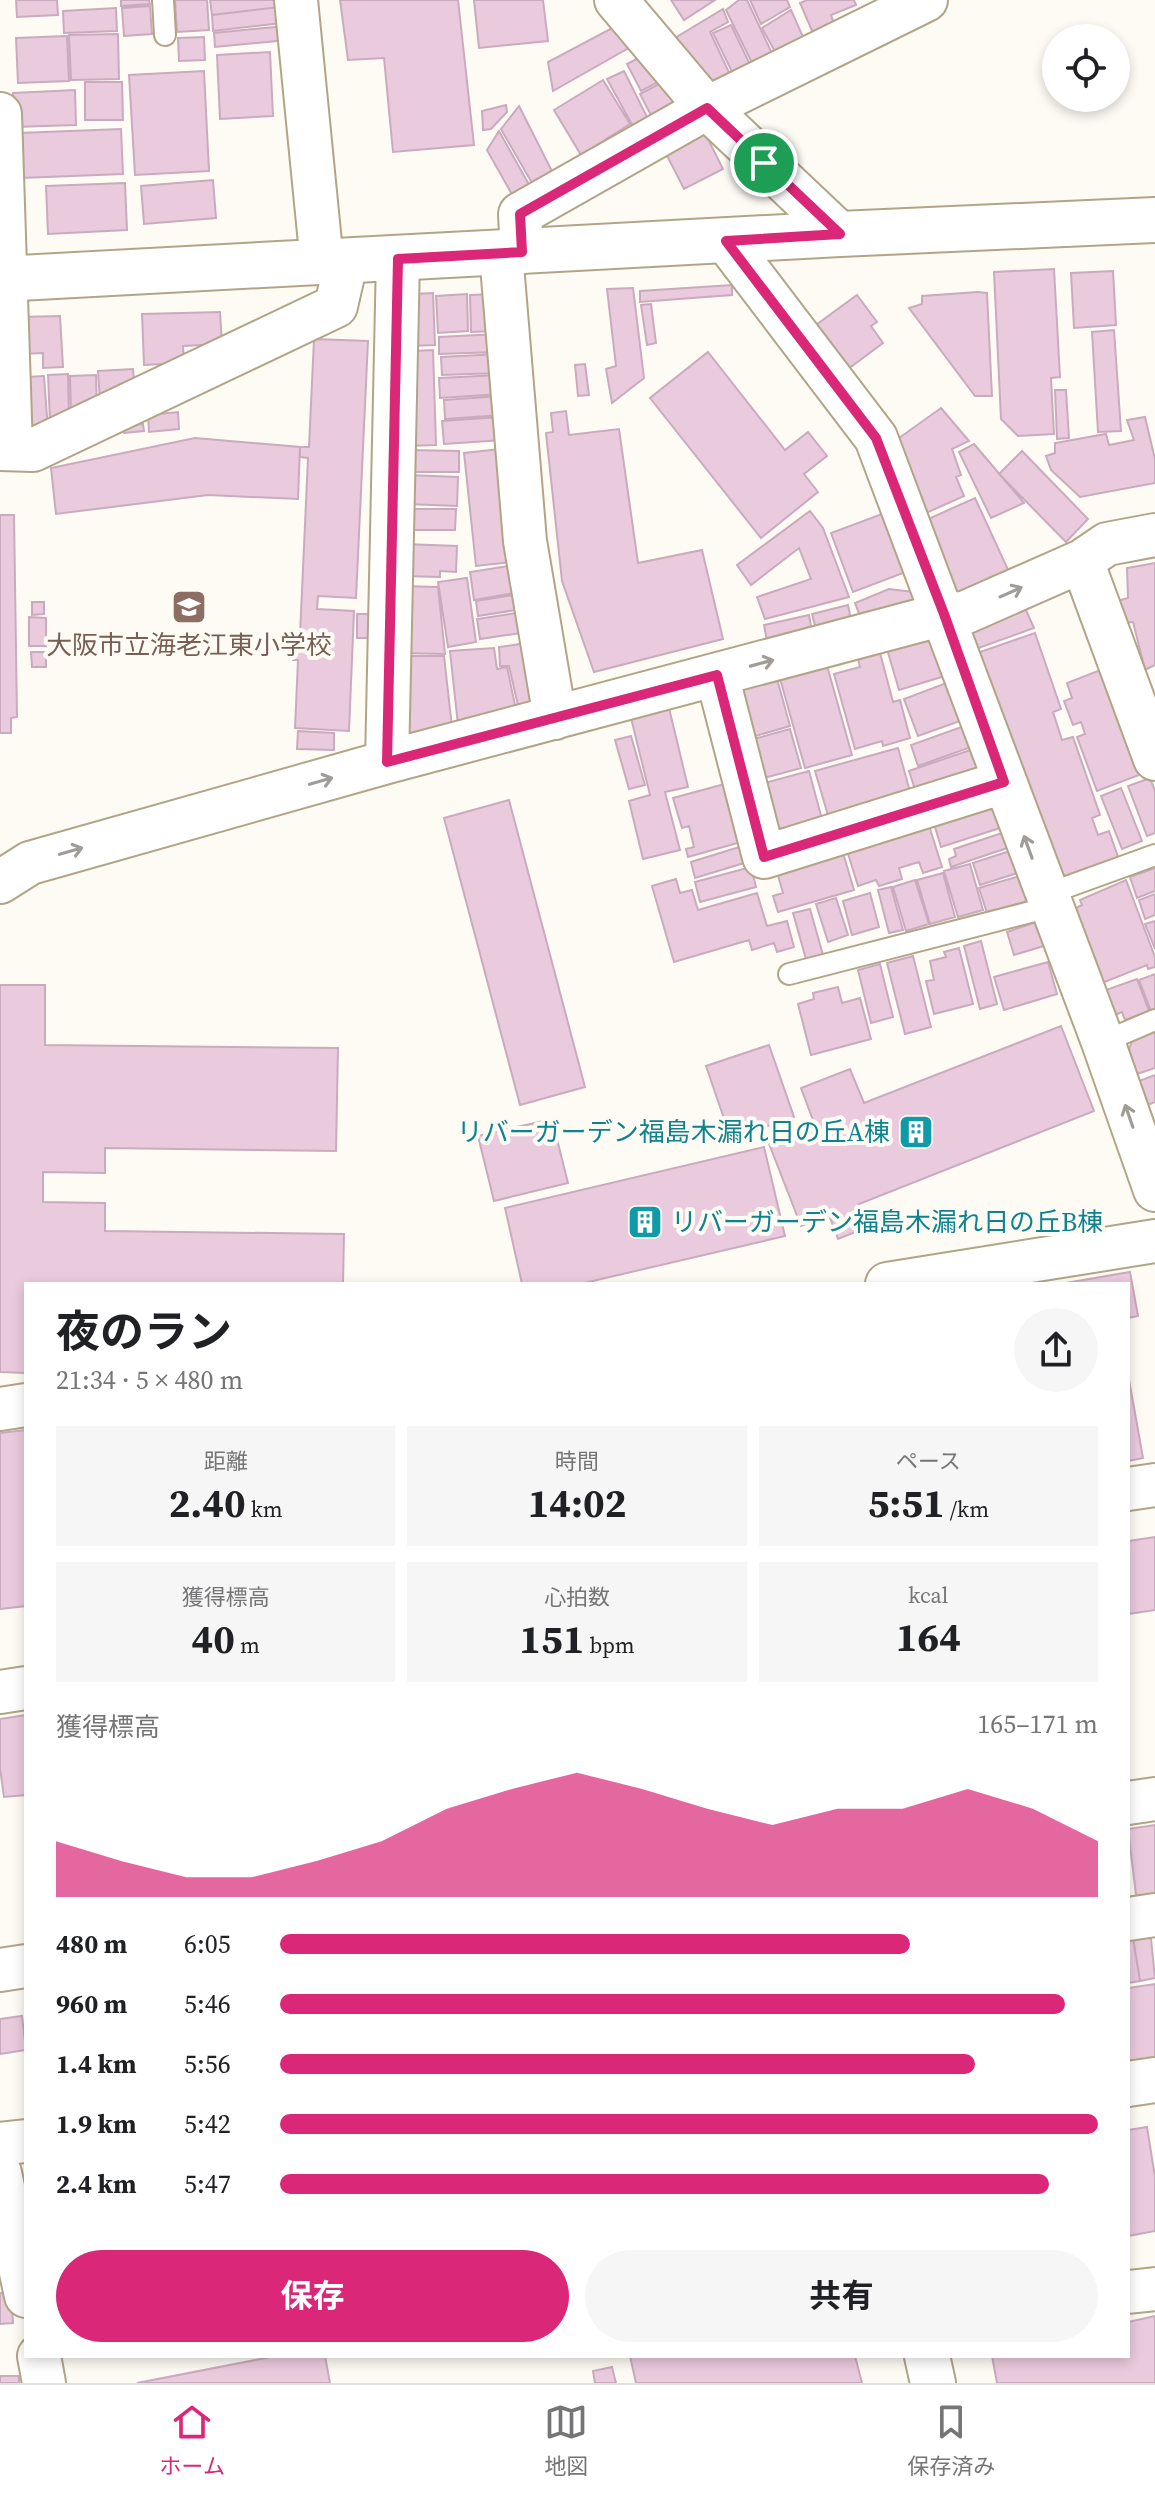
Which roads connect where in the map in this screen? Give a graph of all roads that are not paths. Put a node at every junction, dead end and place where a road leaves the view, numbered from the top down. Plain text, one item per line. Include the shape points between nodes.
1 (163, 0) edge
2 (296, 0) edge
3 (616, 0) edge
4 (926, 0) edge
5 (871, 12) edge
6 (165, 35) dead end
7 (707, 108) junction
8 (0, 114) edge
9 (1155, 220) edge
10 (840, 234) junction
11 (726, 241) junction
12 (512, 253) junction
13 (398, 259) junction
14 (334, 262) junction
15 (3, 279) edge
16 (6, 449) edge
17 (1155, 535) edge
18 (1082, 561) junction
19 (944, 614) junction
20 (717, 675) junction
21 (1144, 696) edge
22 (555, 718) junction
23 (1155, 759) edge
24 (387, 762) junction
25 (1004, 782) junction
26 (1155, 855) edge
27 (0, 882) edge
28 (1050, 907) junction
29 (789, 974) dead end
30 (1155, 1020) edge
31 (1103, 1042) junction
32 (1155, 1190) edge
33 (1155, 1241) edge
34 (899, 1282) edge
35 (24, 1405) edge
36 (0, 1409) edge
37 (1155, 1485) edge
38 (1130, 1489) edge
39 (24, 1688) edge
40 (0, 1692) edge
41 (1155, 1799) edge
42 (1130, 1803) edge
43 (1155, 1915) edge
44 (1130, 1919) edge
45 (24, 1966) edge
46 (0, 1970) edge
47 (1155, 2080) edge
48 (1130, 2084) edge
49 (24, 2141) edge
50 (0, 2144) edge
51 (0, 2173) edge
52 (24, 2287) edge
53 (1155, 2289) edge
54 (1130, 2292) edge
55 (39, 2358) edge
56 (927, 2358) edge
57 (44, 2383) edge
58 (933, 2383) edge

1 - 6 lane
2 - 14 street
3 - 7 street
4 - 5 street
5 - 7 street
7 - 10 street
7 - 12 street via 520,214
8 - 15 street
9 - 10 street
10 - 11 street
11 - 12 street
11 - 19 street via 876,438
12 - 13 street
12 - 22 street via 525,541
13 - 14 street
13 - 24 street
14 - 15 street
14 - 16 street via 336,306 33,450
15 - 16 street
17 - 18 street via 1107,544
19 -> 18 street via 964,613
18 - 21 street
20 -> 19 street
19 - 25 street
20 - 22 street
20 - 25 street via 764,857
21 - 23 street
22 - 24 street
27 -> 24 street via 30,863
28 -> 25 street
26 - 28 lane via 1064,888
28 - 29 lane
28 - 31 street
30 - 31 lane
32 -> 31 street
33 - 34 street
35 - 36 street
37 - 38 street
39 - 40 street
41 - 42 street
43 - 44 street
45 - 46 street
47 - 48 street
49 - 50 street
51 - 52 street
53 - 54 street
55 - 57 street
56 - 58 street

